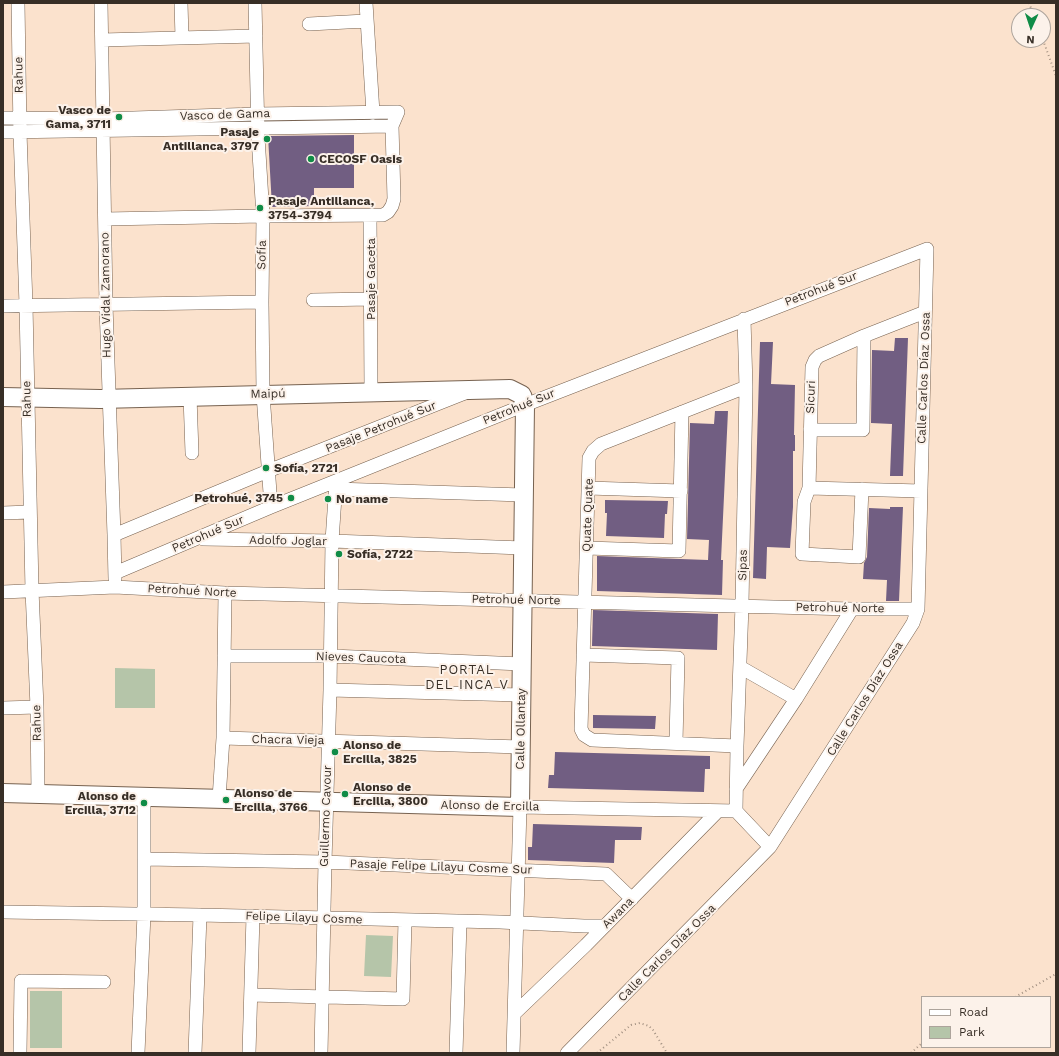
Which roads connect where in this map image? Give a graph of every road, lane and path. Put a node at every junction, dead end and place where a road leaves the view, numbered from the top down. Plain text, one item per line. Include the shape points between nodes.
1 (18, 3) edge
2 (101, 3) edge
3 (181, 3) edge
4 (255, 3) edge
5 (366, 3) edge
6 (366, 21) junction
7 (309, 24) dead end
8 (256, 36) junction
9 (182, 38) junction
10 (102, 40) junction
11 (1046, 48) edge
12 (1056, 76) edge
13 (373, 113) junction
14 (257, 114) junction
15 (3, 118) edge
16 (20, 118) junction
17 (103, 125) junction
18 (392, 126) junction
19 (258, 127) junction
20 (3, 132) edge
21 (20, 132) junction
22 (370, 215) junction
23 (263, 216) junction
24 (105, 220) junction
25 (927, 248) joint
26 (371, 299) junction
27 (313, 300) dead end
28 (262, 302) junction
29 (106, 305) junction
30 (3, 306) edge
31 (26, 306) junction
32 (926, 312) junction
33 (744, 319) junction
34 (864, 336) junction
35 (746, 387) junction
36 (471, 391) junction
37 (371, 392) junction
38 (264, 394) junction
39 (190, 396) junction
40 (3, 397) edge
41 (27, 397) junction
42 (109, 398) junction
43 (524, 405) junction
44 (682, 412) junction
45 (810, 430) junction
46 (192, 453) dead end
47 (268, 471) junction
48 (335, 485) junction
49 (588, 488) junction
50 (809, 488) junction
51 (862, 489) junction
52 (921, 490) junction
53 (681, 491) junction
54 (523, 495) junction
55 (271, 507) junction
56 (30, 512) junction
57 (3, 513) edge
58 (114, 535) junction
59 (197, 539) junction
60 (332, 541) junction
61 (523, 548) junction
62 (586, 548) junction
63 (115, 573) junction
64 (115, 587) junction
65 (32, 590) junction
66 (3, 592) edge
67 (225, 593) junction
68 (332, 595) junction
69 (522, 601) junction
70 (584, 602) junction
71 (742, 605) junction
72 (852, 609) junction
73 (918, 609) junction
74 (583, 655) junction
75 (224, 656) junction
76 (331, 656) junction
77 (522, 664) junction
78 (740, 667) junction
79 (330, 690) junction
80 (521, 695) junction
81 (796, 699) junction
82 (37, 707) junction
83 (3, 708) edge
84 (223, 738) junction
85 (329, 741) junction
86 (676, 742) junction
87 (521, 746) junction
88 (737, 746) junction
89 (736, 790) junction
90 (3, 794) edge
91 (38, 794) junction
92 (144, 797) junction
93 (219, 799) junction
94 (326, 802) junction
95 (520, 807) junction
96 (718, 811) junction
97 (736, 811) junction
98 (770, 848) junction
99 (144, 859) junction
100 (325, 862) junction
101 (518, 870) junction
102 (632, 899) junction
103 (3, 912) edge
104 (144, 914) junction
105 (200, 915) junction
106 (253, 916) junction
107 (323, 919) junction
108 (405, 920) junction
109 (460, 922) junction
110 (516, 923) junction
111 (605, 926) junction
112 (1056, 974) edge
113 (104, 982) dead end
114 (251, 995) junction
115 (1017, 996) edge
116 (322, 997) junction
117 (515, 1013) junction
118 (921, 1044) edge
119 (20, 1053) edge
120 (138, 1053) edge
121 (195, 1053) edge
122 (249, 1053) edge
123 (321, 1053) edge
124 (456, 1053) edge
125 (513, 1053) edge
126 (567, 1053) edge
127 (597, 1053) edge
128 (667, 1053) edge
129 (911, 1053) edge

1 - 16 street, Rahue
2 - 10 street, Hugo Vidal Zamorano
3 - 9 street
4 - 8 street, Sofía
5 - 6 street
6 - 7 street
6 - 13 street
8 - 9 street
8 - 14 street, Sofía
9 - 10 street
10 - 17 street, Hugo Vidal Zamorano
11 - 12 path
13 - 14 street, Vasco de Gama
13 - 18 street, Vasco de Gama via 398,112
14 - 17 street, Vasco de Gama
14 - 19 street, Sofía
15 - 16 street, Vasco de Gama
16 - 17 street, Vasco de Gama
16 - 21 street, Rahue
17 - 19 street, Vasco de Gama
17 - 21 street, Vasco de Gama
17 - 24 street, Hugo Vidal Zamorano
18 - 19 street, Vasco de Gama
18 - 22 street via 394,199 388,212 383,215
19 - 23 street, Sofía
20 - 21 street, Vasco de Gama
21 - 31 street, Rahue
22 - 23 street
22 - 26 street, Pasaje Gaceta
23 - 24 street
23 - 28 street, Sofía
24 - 29 street, Hugo Vidal Zamorano
25 - 32 street, Calle Carlos Díaz Ossa
25 - 33 street, Petrohué Sur
26 - 27 street
26 - 37 street, Pasaje Gaceta
28 - 29 street
28 - 38 street, Sofía
29 - 31 street
29 - 42 street, Hugo Vidal Zamorano
30 - 31 street
31 - 41 street, Rahue
32 - 34 street, Sicuri
32 - 52 street, Calle Carlos Díaz Ossa
33 - 35 street, Sipas
33 - 43 street, Petrohué Sur
34 - 45 street, Sicuri via 815,360 812,368
34 - 45 street via 863,430
35 - 44 street, Quate Quate
35 - 71 street, Sipas
36 - 37 street, Maipú
36 - 43 street, Maipú via 510,389 522,395
36 - 47 street, Pasaje Petrohué Sur
37 - 38 street, Maipú
38 - 39 street, Maipú
38 - 47 street, Sofía
39 - 42 street, Maipú
39 - 46 street
40 - 41 street, Maipú
41 - 42 street, Maipú
41 - 56 street, Rahue
42 - 58 street, Hugo Vidal Zamorano
43 - 48 street, Petrohué Sur
43 - 54 street, Calle Ollantay
44 - 49 street, Quate Quate via 600,444 589,458
44 - 53 street
45 - 50 street, Sicuri
47 - 55 street, Sofía
47 - 58 street, Pasaje Petrohué Sur
48 - 54 street
48 - 55 street, Petrohué Sur
48 - 60 street, Guillermo Cavour
49 - 53 street
49 - 62 street, Quate Quate
50 - 51 street
50 - 51 street, Sicuri via 804,502 802,554 859,557
51 - 52 street
52 - 73 street, Calle Carlos Díaz Ossa
53 - 62 street via 679,551
54 - 61 street, Calle Ollantay
55 - 59 street, Petrohué Sur
56 - 57 street
56 - 65 street, Rahue
58 - 63 street, Hugo Vidal Zamorano
59 - 60 street, Adolfo Joglar
59 - 63 street, Petrohué Sur
60 - 61 street, Adolfo Joglar
60 - 68 street, Guillermo Cavour
61 - 69 street, Calle Ollantay
62 - 70 street, Quate Quate
63 - 64 street, Hugo Vidal Zamorano
64 - 65 street, Petrohué Norte
64 - 67 street, Petrohué Norte
65 - 66 street, Petrohué Norte
65 - 82 street, Rahue
67 - 68 street, Petrohué Norte
67 - 75 street
68 - 69 street, Petrohué Norte
68 - 76 street, Guillermo Cavour
69 - 70 street, Petrohué Norte
69 - 77 street, Calle Ollantay
70 - 71 street, Petrohué Norte
70 - 74 street, Quate Quate
71 - 72 street, Petrohué Norte
71 - 78 street, Sipas
72 - 73 street, Petrohué Norte
72 - 81 street
73 - 98 street, Calle Carlos Díaz Ossa via 913,623
74 - 86 street, Quate Quate via 581,728 584,735 592,740
74 - 86 street via 678,658
75 - 76 street, Nieves Caucota
75 - 84 street
76 - 77 street, Nieves Caucota
76 - 79 street, Guillermo Cavour
77 - 80 street, Calle Ollantay
78 - 81 street
78 - 88 street, Sipas
79 - 80 street
79 - 85 street, Guillermo Cavour
80 - 87 street, Calle Ollantay
81 - 89 street
82 - 83 street
82 - 91 street, Rahue
84 - 85 street, Chacra Vieja
84 - 93 street
85 - 87 street, Chacra Vieja
85 - 94 street, Guillermo Cavour
86 - 88 street
87 - 95 street, Calle Ollantay
88 - 89 street, Sipas
89 - 97 street, Sipas
90 - 91 street, Alonso de Ercilla
91 - 92 street, Alonso de Ercilla
92 - 93 street, Alonso de Ercilla
92 - 99 street
93 - 94 street, Alonso de Ercilla
94 - 95 street, Alonso de Ercilla
94 - 100 street, Guillermo Cavour
95 - 96 street, Alonso de Ercilla
95 - 101 street, Calle Ollantay
96 - 97 street, Alonso de Ercilla
96 - 102 street, Awana
97 - 98 street
98 - 126 street, Calle Carlos Díaz Ossa
99 - 100 street, Pasaje Felipe Lilayu Cosme Sur
99 - 104 street
100 - 101 street, Pasaje Felipe Lilayu Cosme Sur
100 - 107 street, Guillermo Cavour
101 - 102 street, Pasaje Felipe Lilayu Cosme Sur via 606,874
101 - 110 street, Calle Ollantay
102 - 111 street, Awana
103 - 104 street, Felipe Lilayu Cosme
104 - 105 street, Felipe Lilayu Cosme
104 - 120 street
105 - 106 street, Felipe Lilayu Cosme
105 - 121 street
106 - 107 street, Felipe Lilayu Cosme
106 - 114 street
107 - 108 street, Felipe Lilayu Cosme
107 - 116 street, Guillermo Cavour
108 - 109 street, Felipe Lilayu Cosme
108 - 116 street via 403,1000
109 - 110 street, Felipe Lilayu Cosme
109 - 124 street
110 - 111 street, Felipe Lilayu Cosme
110 - 117 street, Calle Ollantay
111 - 117 street, Awana
112 - 115 path
113 - 119 street via 21,981
114 - 116 street
114 - 122 street
116 - 123 street, Guillermo Cavour
117 - 125 street, Calle Ollantay
118 - 129 path
127 - 128 path via 631,1024 640,1023 653,1030

